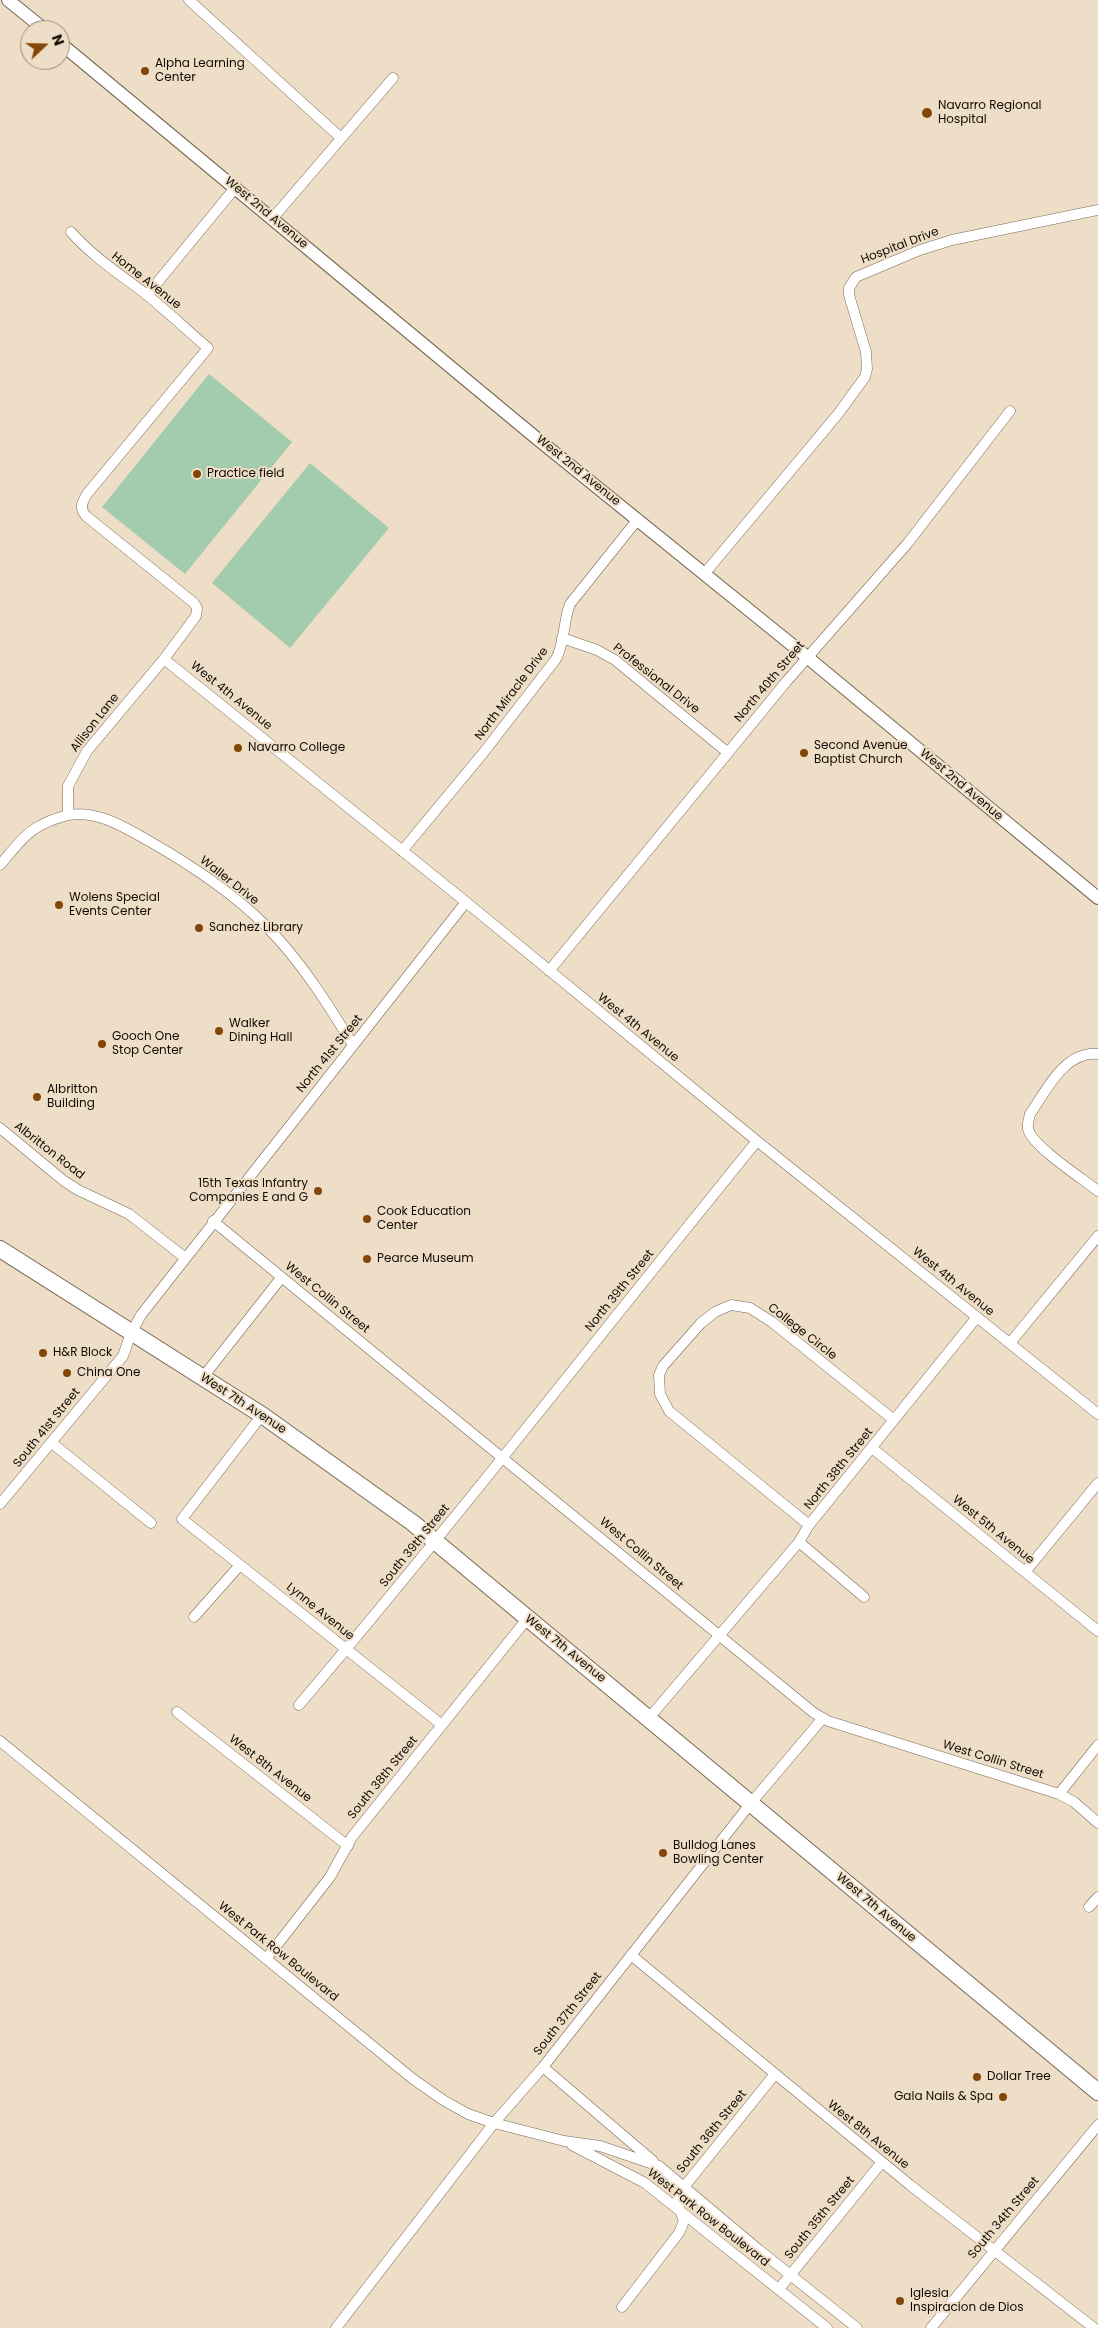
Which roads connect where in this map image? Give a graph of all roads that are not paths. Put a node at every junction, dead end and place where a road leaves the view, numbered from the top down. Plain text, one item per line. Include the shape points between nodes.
1 (8, 0) edge
2 (189, 0) edge
3 (33, 20) edge
4 (70, 51) edge
5 (393, 78) dead end
6 (342, 138) junction
7 (235, 188) junction
8 (1098, 210) edge
9 (272, 219) junction
10 (71, 232) dead end
11 (147, 295) junction
12 (208, 348) joint
13 (1010, 411) dead end
14 (638, 518) junction
15 (705, 573) junction
16 (562, 638) junction
17 (807, 657) junction
18 (164, 659) junction
19 (728, 752) junction
20 (68, 815) junction
21 (402, 851) junction
22 (0, 865) edge
23 (1098, 898) edge
24 (466, 902) junction
25 (549, 971) junction
26 (353, 1045) junction
27 (1098, 1054) edge
28 (0, 1128) edge
29 (758, 1141) junction
30 (1098, 1191) edge
31 (213, 1221) junction
32 (1098, 1236) edge
33 (0, 1249) edge
34 (184, 1257) junction
35 (282, 1278) junction
36 (978, 1317) junction
37 (131, 1333) junction
38 (1010, 1343) junction
39 (202, 1377) junction
40 (1098, 1414) edge
41 (262, 1415) junction
42 (894, 1420) junction
43 (52, 1443) junction
44 (872, 1448) junction
45 (503, 1457) junction
46 (1098, 1483) edge
47 (0, 1504) edge
48 (151, 1523) dead end
49 (809, 1525) junction
50 (436, 1542) junction
51 (799, 1542) junction
52 (240, 1565) junction
53 (1025, 1572) junction
54 (864, 1597) dead end
55 (194, 1617) dead end
56 (527, 1619) junction
57 (1098, 1631) edge
58 (720, 1636) junction
59 (346, 1650) junction
60 (299, 1704) dead end
61 (177, 1712) dead end
62 (649, 1718) junction
63 (823, 1718) junction
64 (442, 1725) junction
65 (0, 1741) edge
66 (1098, 1745) edge
67 (1059, 1794) junction
68 (751, 1803) junction
69 (1098, 1823) edge
70 (348, 1846) junction
71 (1098, 1897) edge
72 (1089, 1907) dead end
73 (631, 1955) junction
74 (266, 1958) junction
75 (543, 2067) junction
76 (775, 2074) junction
77 (1098, 2092) edge
78 (494, 2123) junction
79 (1098, 2125) edge
80 (564, 2141) junction
81 (882, 2162) junction
82 (659, 2166) junction
83 (684, 2187) junction
84 (681, 2212) junction
85 (994, 2250) junction
86 (790, 2275) junction
87 (779, 2289) junction
88 (622, 2307) dead end
89 (336, 2328) edge
90 (827, 2328) edge
91 (857, 2328) edge
92 (931, 2328) edge
93 (1094, 2328) edge

1 - 3 street
2 - 6 street
4 - 7 street, West 2nd Avenue
5 - 6 street
6 - 9 street
7 - 9 street, West 2nd Avenue
7 - 11 street
8 - 15 street, Hospital Drive via 952,240 856,277 849,288 849,295 866,352 865,377
9 - 14 street, West 2nd Avenue
10 - 11 street, Home Avenue via 113,272
11 - 12 street, Home Avenue
12 - 18 street, Allison Lane via 81,505 86,516 197,608 193,621
13 - 17 street, North 40th Street via 907,544
14 - 15 street, West 2nd Avenue
14 - 16 street, North Miracle Drive via 570,604
15 - 17 street, West 2nd Avenue
16 - 19 street, Professional Drive via 615,660
16 - 21 street, North Miracle Drive via 556,659
17 - 19 street, North 40th Street
17 - 23 street, West 2nd Avenue
18 - 20 street, Allison Lane via 87,751 74,772 68,786
18 - 21 street, West 4th Avenue
19 - 25 street, North 40th Street
20 - 22 street via 38,825 26,834
20 - 26 street, Waller Drive via 100,817 117,823 212,881 288,950
21 - 24 street, West 4th Avenue
24 - 25 street, West 4th Avenue
24 - 26 street, North 41st Street
25 - 29 street, West 4th Avenue
26 - 31 street, North 41st Street
27 - 30 street via 1080,1056 1062,1068 1030,1114 1028,1130 1039,1145
28 - 34 street, Albritton Road via 71,1185 129,1214
29 - 36 street, West 4th Avenue
29 - 45 street, North 39th Street
31 - 34 street, South 41st Street
31 - 35 street, West Collin Street
32 - 38 street
33 - 37 main road, West 7th Avenue
34 - 37 street, South 41st Street
35 - 39 street
35 - 45 street, West Collin Street
36 - 38 street, West 4th Avenue
36 - 42 street, North 38th Street
37 - 39 main road, West 7th Avenue
37 - 43 street, South 41st Street via 123,1356
38 - 40 street, West 4th Avenue
39 - 41 main road, West 7th Avenue
41 - 50 main road, West 7th Avenue
41 - 52 street, Lynne Avenue via 182,1518
42 - 44 street, North 38th Street
42 - 49 street, College Circle via 750,1308 731,1305 714,1312 668,1358 659,1376 660,1394 669,1411
43 - 47 street, South 41st Street
43 - 48 street
44 - 49 street, North 38th Street
44 - 53 street, West 5th Avenue
45 - 50 street, South 39th Street
45 - 58 street, West Collin Street
46 - 53 street
49 - 51 street, North 38th Street
50 - 56 main road, West 7th Avenue
50 - 59 street, South 39th Street
51 - 54 street
51 - 58 street, North 38th Street
52 - 55 street
52 - 59 street, Lynne Avenue
53 - 57 street, West 5th Avenue
56 - 62 main road, West 7th Avenue
56 - 64 street, South 38th Street
58 - 62 street
58 - 63 street, West Collin Street
59 - 60 street, South 39th Street
59 - 64 street, Lynne Avenue
61 - 70 street, West 8th Avenue
62 - 68 main road, West 7th Avenue
63 - 67 street, West Collin Street
63 - 68 street, South 37th Street
64 - 70 street, South 38th Street
65 - 74 street, West Park Row Boulevard
66 - 67 street
67 - 69 street, West Collin Street via 1074,1802
68 - 73 street, South 37th Street
68 - 77 main road, West 7th Avenue
70 - 74 street, South 38th Street via 330,1877
71 - 72 street
73 - 75 street, South 37th Street
73 - 76 street, West 8th Avenue
74 - 78 street, West Park Row Boulevard via 435,2095 468,2114
75 - 78 street, South 37th Street
75 - 82 street, West Park Row Boulevard
76 - 81 street, West 8th Avenue
76 - 83 street, South 36th Street
78 - 80 street, West Park Row Boulevard
78 - 89 street, South 37th Street
79 - 85 street, South 34th Street
80 - 82 street, West Park Row Boulevard via 600,2146
80 - 84 street, West Park Row Boulevard via 630,2174
81 - 85 street, West 8th Avenue
81 - 86 street, South 35th Street
82 - 83 street, West Park Row Boulevard
83 - 84 street, South 36th Street via 677,2201
83 - 86 street, West Park Row Boulevard
84 - 87 street, West Park Row Boulevard
84 - 88 street, South 36th Street via 684,2221 679,2233
85 - 92 street, South 34th Street
85 - 93 street, West 8th Avenue
86 - 87 street, South 35th Street
86 - 91 street, West Park Row Boulevard
87 - 90 street, West Park Row Boulevard

